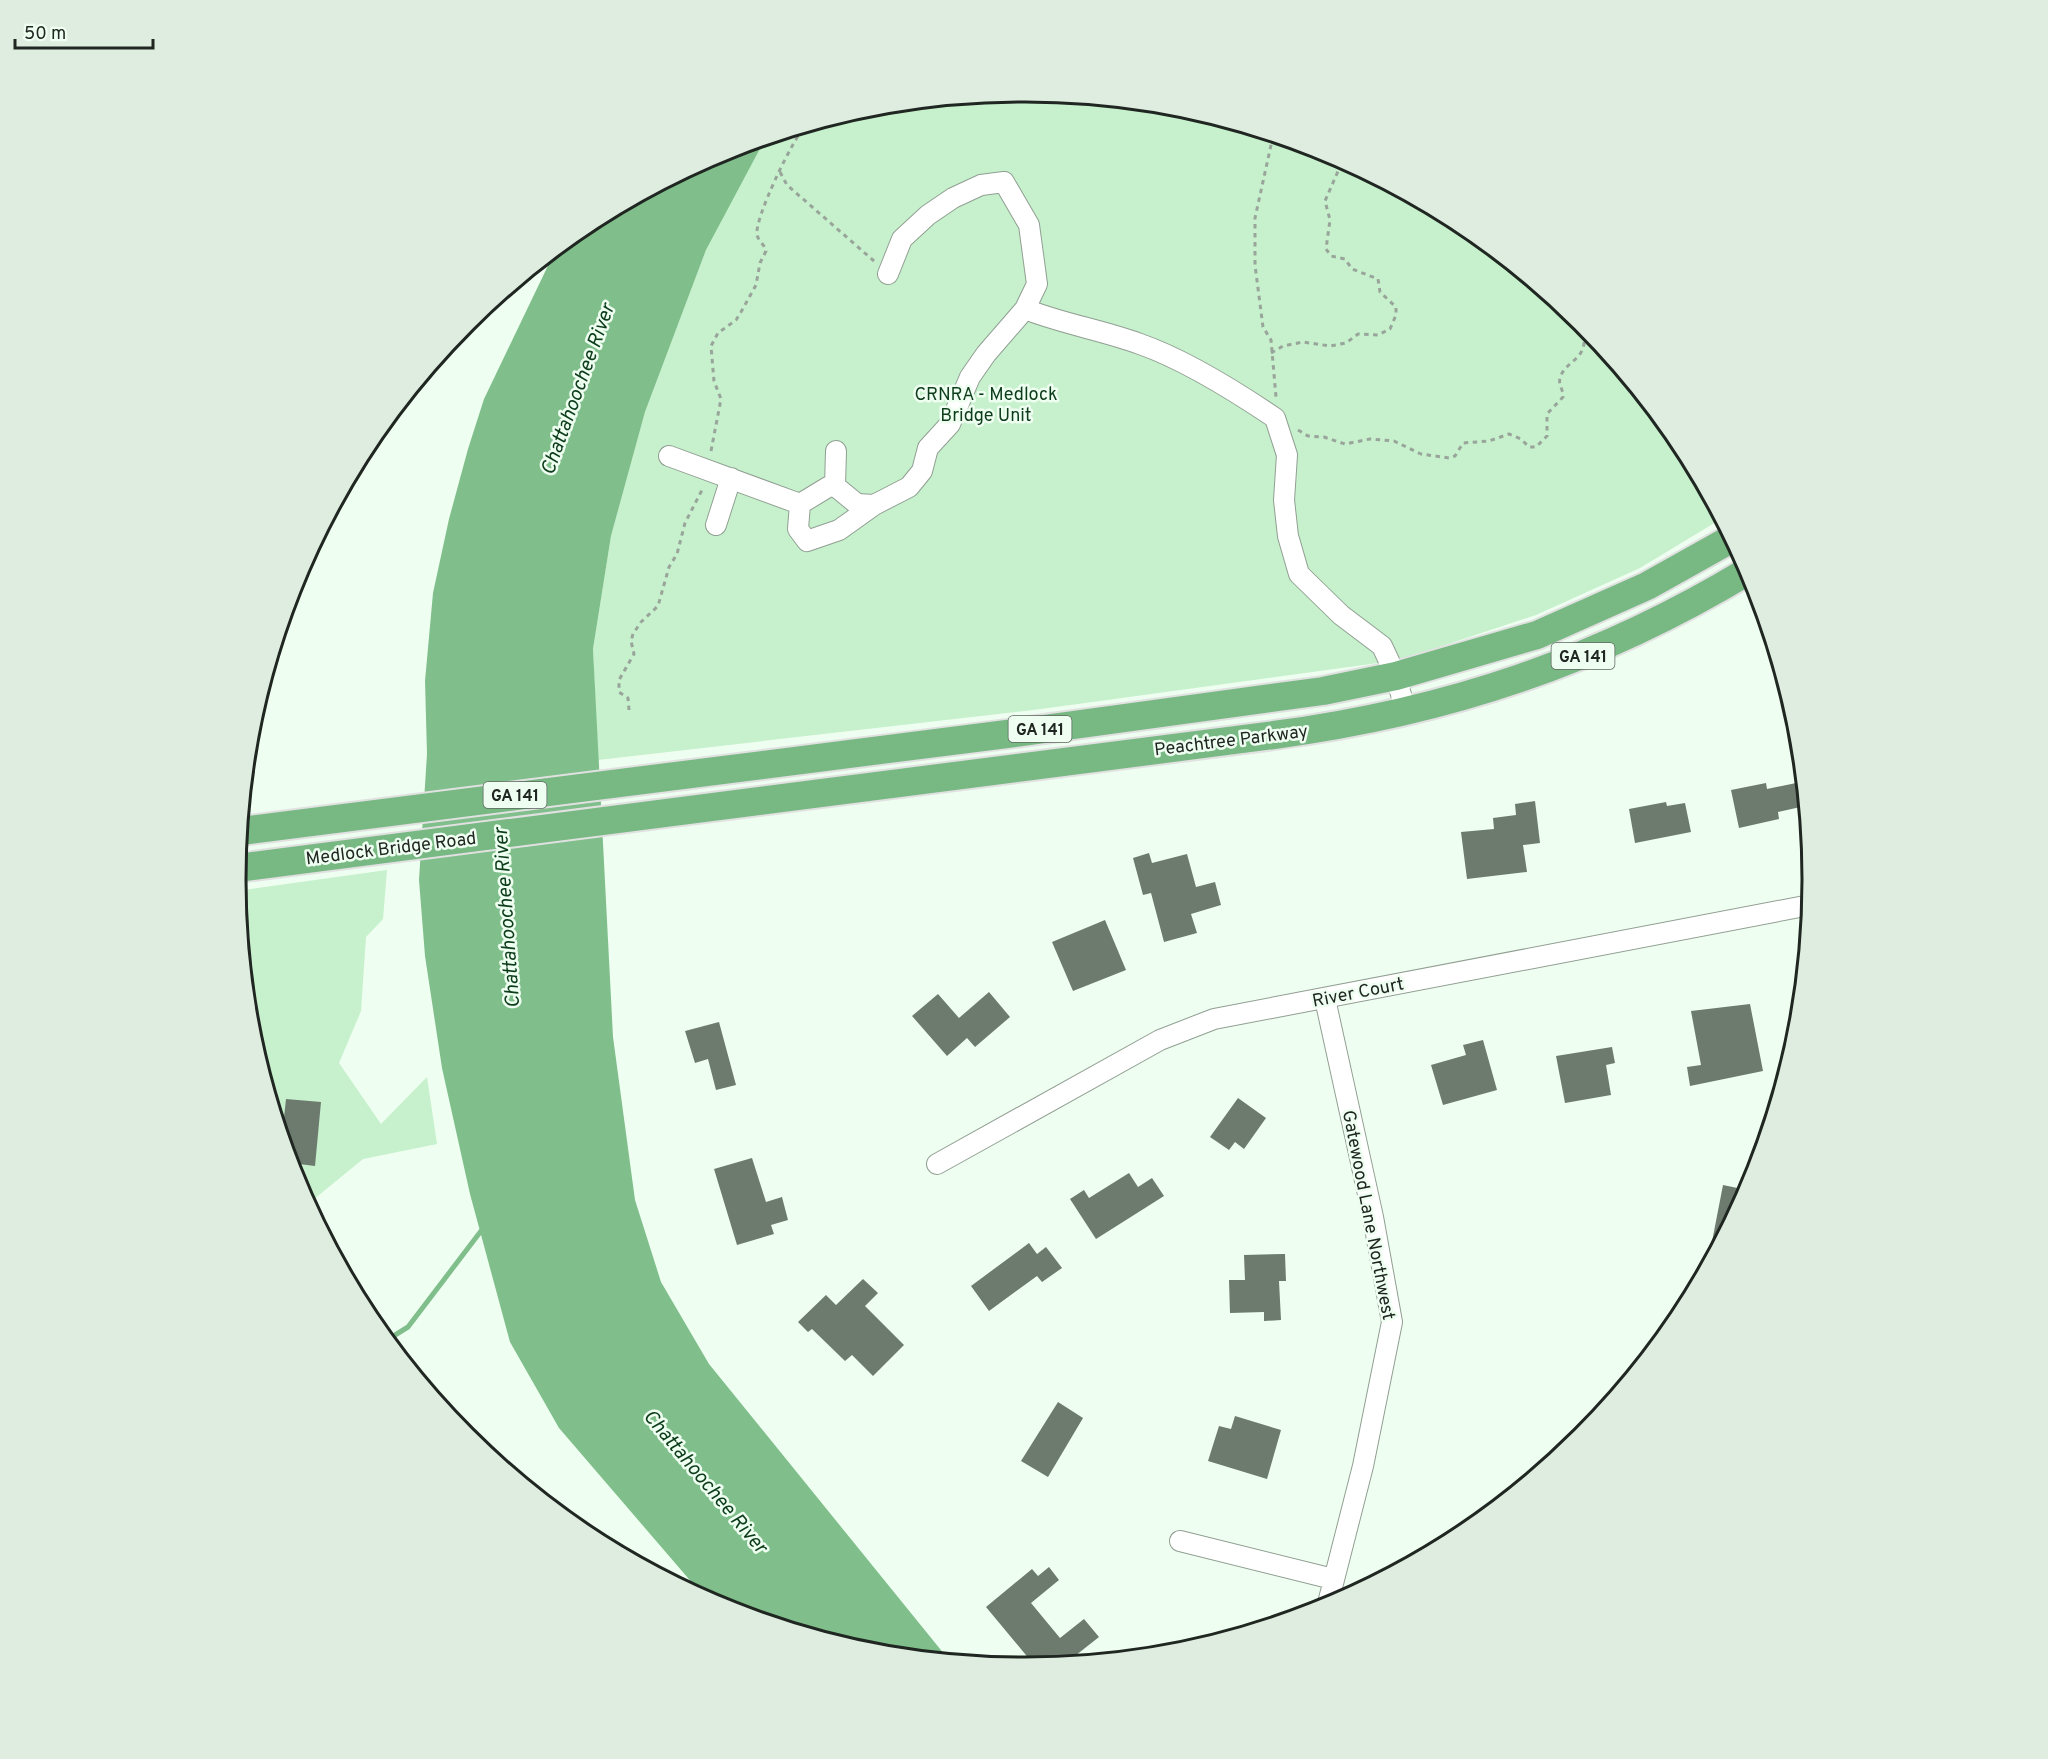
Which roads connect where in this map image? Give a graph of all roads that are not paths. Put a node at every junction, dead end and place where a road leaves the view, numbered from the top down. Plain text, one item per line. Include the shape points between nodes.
1 (888, 274) road end
2 (1025, 309) junction
3 (836, 451) dead end
4 (669, 456) dead end
5 (731, 478) junction
6 (835, 486) junction
7 (800, 504) junction
8 (874, 505) junction
9 (716, 525) dead end
10 (1724, 543) edge
11 (1739, 576) edge
12 (1396, 676) junction
13 (1406, 713) junction
14 (683, 774) joint
15 (687, 811) joint
16 (248, 830) edge
17 (247, 867) edge
18 (1801, 907) edge
19 (1324, 999) junction
20 (937, 1164) dead end
21 (1180, 1541) dead end
22 (1333, 1579) junction
23 (1330, 1595) edge

1 - 2 street via 902,239 928,214 981,185 1004,182 1029,225 1037,284
2 - 8 street via 970,377 950,424 928,448 922,471 909,487
2 - 12 street via 1144,345 1275,418 1287,455 1284,500 1288,536 1299,574 1341,615 1382,646
3 - 6 street
4 - 5 street
5 - 7 street
5 - 9 street
6 - 7 street
6 - 8 street via 857,504
7 - 8 street via 798,529 807,541 839,530
10 - 12 highway, Peachtree Parkway / GA 141 via 1581,617 1490,650
11 - 13 highway, Peachtree Parkway / GA 141 via 1652,625 1582,656
12 - 13 street
12 - 14 highway, Peachtree Parkway / GA 141 via 1246,703
13 - 15 highway, Peachtree Parkway / GA 141 via 1305,731
14 - 16 highway, Medlock Bridge Road / GA 141
15 - 17 highway, Medlock Bridge Road / GA 141
18 - 19 street, River Court
19 - 20 street, River Court via 1214,1019 1160,1040
19 - 22 street, Gatewood Lane Northwest via 1373,1216 1392,1322 1363,1466
21 - 22 street
22 - 23 street, Gatewood Lane Northwest

